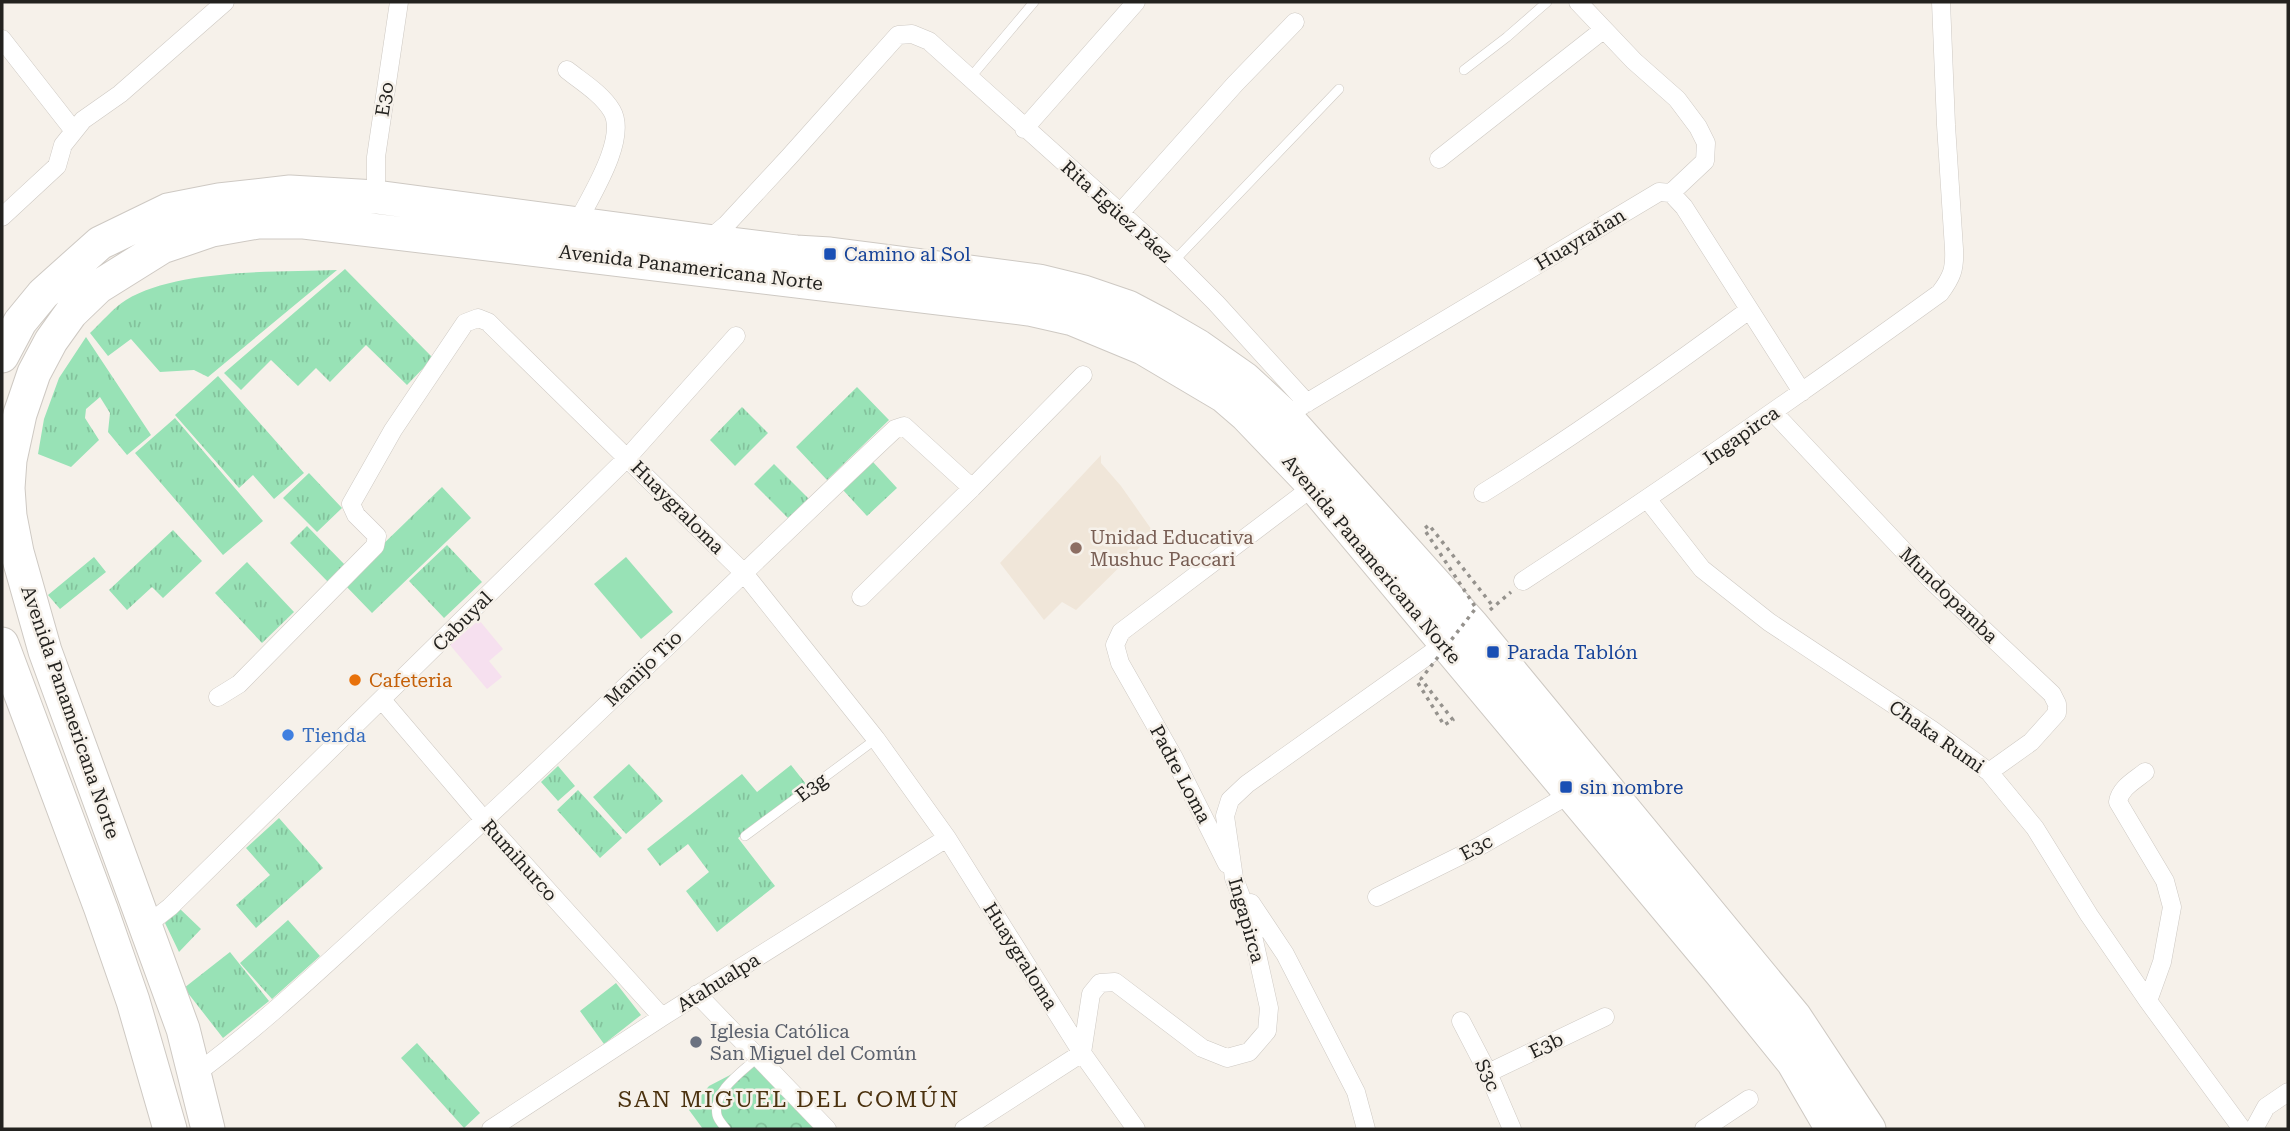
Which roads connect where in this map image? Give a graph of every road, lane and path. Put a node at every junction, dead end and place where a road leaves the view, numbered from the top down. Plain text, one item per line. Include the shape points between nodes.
1 (225, 2) edge
2 (399, 2) edge
3 (1034, 2) edge
4 (1136, 2) edge
5 (1547, 2) edge
6 (1578, 2) edge
7 (1941, 2) edge
8 (1295, 22) dead end
9 (1603, 30) junction
10 (2, 39) edge
11 (567, 70) dead end
12 (1464, 70) dead end
13 (970, 78) junction
14 (1339, 89) dead end
15 (1024, 129) junction
16 (74, 131) junction
17 (1439, 159) dead end
18 (1671, 193) junction
19 (376, 197) junction
20 (1120, 213) junction
21 (2, 217) edge
22 (577, 223) junction
23 (707, 241) junction
24 (1174, 261) junction
25 (1749, 310) junction
26 (736, 335) dead end
27 (2, 356) edge
28 (1083, 374) dead end
29 (1802, 392) junction
30 (1296, 409) junction
31 (1773, 412) junction
32 (628, 457) junction
33 (1314, 486) junction
34 (972, 488) junction
35 (1483, 493) dead end
36 (1648, 500) junction
37 (743, 572) junction
38 (1523, 581) joint
39 (861, 597) dead end
40 (1482, 615) junction
41 (2, 644) edge
42 (1444, 644) junction
43 (1418, 682) dead end
44 (218, 697) dead end
45 (382, 700) junction
46 (876, 739) junction
47 (1989, 772) junction
48 (2145, 772) dead end
49 (1572, 793) junction
50 (485, 821) junction
51 (745, 836) dead end
52 (947, 838) junction
53 (1234, 878) junction
54 (1377, 897) dead end
55 (147, 925) junction
56 (697, 995) junction
57 (2148, 1001) junction
58 (662, 1017) junction
59 (1605, 1017) dead end
60 (1461, 1021) dead end
61 (1082, 1053) junction
62 (758, 1058) junction
63 (1488, 1073) junction
64 (194, 1075) junction
65 (2288, 1092) edge
66 (1749, 1099) dead end
67 (170, 1129) edge
68 (208, 1129) edge
69 (491, 1129) edge
70 (726, 1129) edge
71 (827, 1129) edge
72 (964, 1129) edge
73 (1136, 1129) edge
74 (1366, 1129) edge
75 (1512, 1129) edge
76 (1704, 1129) edge
77 (1832, 1129) edge
78 (1869, 1129) edge
79 (2242, 1129) edge
80 (2254, 1129) edge

1 - 16 street
2 - 19 street, E3o via 376,157
3 - 13 lane
4 - 15 street
5 - 12 lane
6 - 9 street
7 - 29 street, Ingapirca via 1955,262 1951,278 1940,293
8 - 20 street
9 - 17 street
9 - 18 street via 1677,99 1706,143 1705,160
10 - 16 street
11 - 22 street via 612,111 617,128 613,148
13 - 15 street, Rita Egüez Páez
13 - 23 street, Rita Egüez Páez via 929,41 912,34 898,35
14 - 24 lane
15 - 20 street, Rita Egüez Páez
16 - 21 street via 63,145 57,166
18 - 25 street via 1684,206
18 - 30 street, Huayrañan via 1659,192
19 - 22 highway, Avenida Panamericana Norte
19 - 27 highway, Avenida Panamericana Norte via 290,192 168,210 100,243 80,258 20,322
20 - 24 street, Rita Egüez Páez
22 - 23 highway, Avenida Panamericana Norte
23 - 30 highway, Avenida Panamericana Norte via 1039,281 1084,292 1128,307
24 - 30 street, Rita Egüez Páez via 1216,303
25 - 29 street
25 - 35 street via 1558,446
26 - 32 street, Cabuyal
28 - 34 street
29 - 31 street, Ingapirca
30 - 40 highway, Avenida Panamericana Norte
31 - 36 street, Ingapirca
31 - 47 street, Mundopamba via 1932,581 2052,694 2057,713 2031,742
32 - 37 street, Huaygraloma
32 - 44 street, Huaygraloma via 488,322 478,318 465,323 393,430 351,504 377,536 375,546 239,684
32 - 45 street, Cabuyal
33 - 42 highway, Avenida Panamericana Norte
33 - 53 street, Padre Loma via 1121,632 1115,645 1120,663
33 - 55 highway, Avenida Panamericana Norte via 1246,415 1198,379 1143,348 1073,319 1029,309 304,222 258,222 212,230 162,247 98,286 51,341 20,414 8,488 17,552 45,651
34 - 37 street, Manijo Tio via 900,426
34 - 39 street
36 - 38 street, Ingapirca
36 - 47 street, Chaka Rumi via 1702,569 1769,622
37 - 46 street, Huaygraloma
37 - 50 street, Manijo Tio
38 - 40 path
40 - 43 path, bridge via 1429,525 1424,529 1476,608 1420,679 1453,720 1444,725
40 - 78 highway, Avenida Panamericana Norte via 1795,1017
41 - 67 highway, Avenida Panamericana Norte via 133,1001
42 - 49 highway, Avenida Panamericana Norte
42 - 53 street, Ingapirca via 1247,783 1230,800 1225,816
45 - 50 street, Rumihurco
45 - 55 street, Cabuyal
46 - 51 lane, E3g
46 - 52 street, Huaygraloma
47 - 57 street, Chaka Rumi via 2035,828
48 - 57 street via 2119,794 2118,803 2165,881 2172,907
49 - 54 street, E3c
49 - 77 highway, Avenida Panamericana Norte via 1793,1062
50 - 58 street, Rumihurco
50 - 64 street, Manijo Tio via 248,1033
52 - 56 street, Atahualpa
52 - 61 street, Huaygraloma
53 - 61 street, Ingapirca via 1249,918 1269,1008 1267,1031 1249,1052 1227,1058 1202,1048 1115,982 1100,983 1091,994
53 - 74 street, Padre Loma via 1285,954 1356,1092
55 - 64 highway, Avenida Panamericana Norte
56 - 58 street, Atahualpa
56 - 62 street
57 - 79 street, Chaka Rumi
58 - 69 street, Atahualpa
59 - 63 street, E3b
60 - 63 street, S3c
61 - 72 street
61 - 73 street, Huaygraloma
62 - 70 lane via 725,1088 718,1101 717,1116
62 - 71 street
63 - 75 street, S3c
64 - 68 highway, Avenida Panamericana Norte
65 - 80 street via 2266,1107
66 - 76 street

